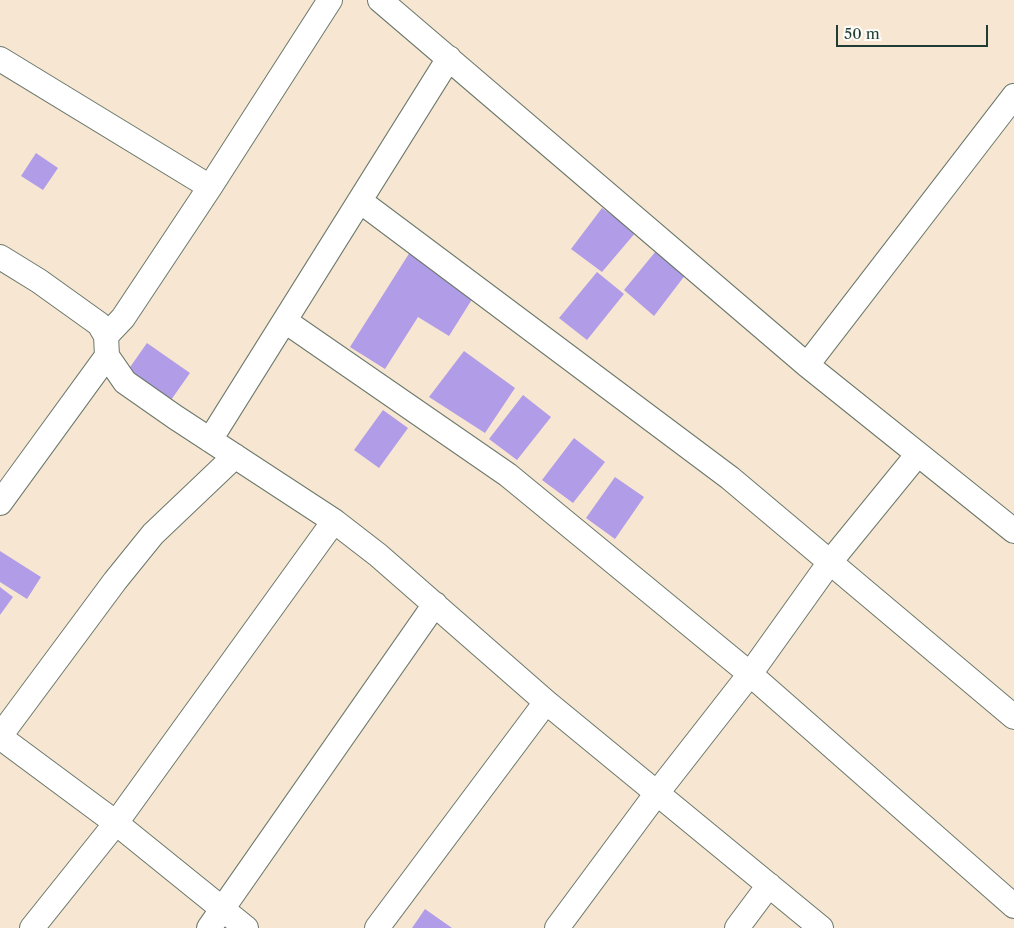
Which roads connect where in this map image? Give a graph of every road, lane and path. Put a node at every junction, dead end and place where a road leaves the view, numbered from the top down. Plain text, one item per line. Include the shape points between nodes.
1 (330, 0) edge
2 (381, 0) edge
3 (0, 58) edge
4 (449, 58) junction
5 (1014, 96) edge
6 (210, 187) junction
7 (360, 201) junction
8 (0, 257) edge
9 (285, 321) junction
10 (107, 346) junction
11 (808, 365) junction
12 (210, 440) junction
13 (918, 454) junction
14 (235, 456) junction
15 (0, 503) edge
16 (334, 521) junction
17 (1014, 531) edge
18 (830, 562) junction
19 (435, 604) junction
20 (750, 674) junction
21 (546, 702) junction
22 (1014, 717) edge
23 (0, 736) edge
24 (657, 793) junction
25 (116, 823) junction
26 (769, 885) junction
27 (1014, 906) edge
28 (216, 919) edge
29 (32, 928) edge
30 (246, 928) edge
31 (377, 928) edge
32 (557, 928) edge
33 (737, 928) edge
34 (821, 928) edge

1 - 6 street
2 - 4 street
3 - 6 street
4 - 7 street
4 - 11 street
5 - 11 street
6 - 10 street
7 - 9 street
7 - 18 street via 730,478
8 - 10 street via 99,324
9 - 12 street
9 - 20 street via 508,475
10 - 12 street via 124,382
10 - 15 street
11 - 13 street
12 - 14 street
13 - 17 street
13 - 18 street
14 - 16 street
14 - 23 street via 153,534
16 - 19 street
16 - 25 street
18 - 20 street
18 - 22 street
19 - 21 street
19 - 28 street
20 - 24 street
20 - 27 street
21 - 24 street
21 - 31 street
23 - 25 street
24 - 26 street
24 - 32 street
25 - 28 street
25 - 29 street
26 - 33 street
26 - 34 street
28 - 30 street

